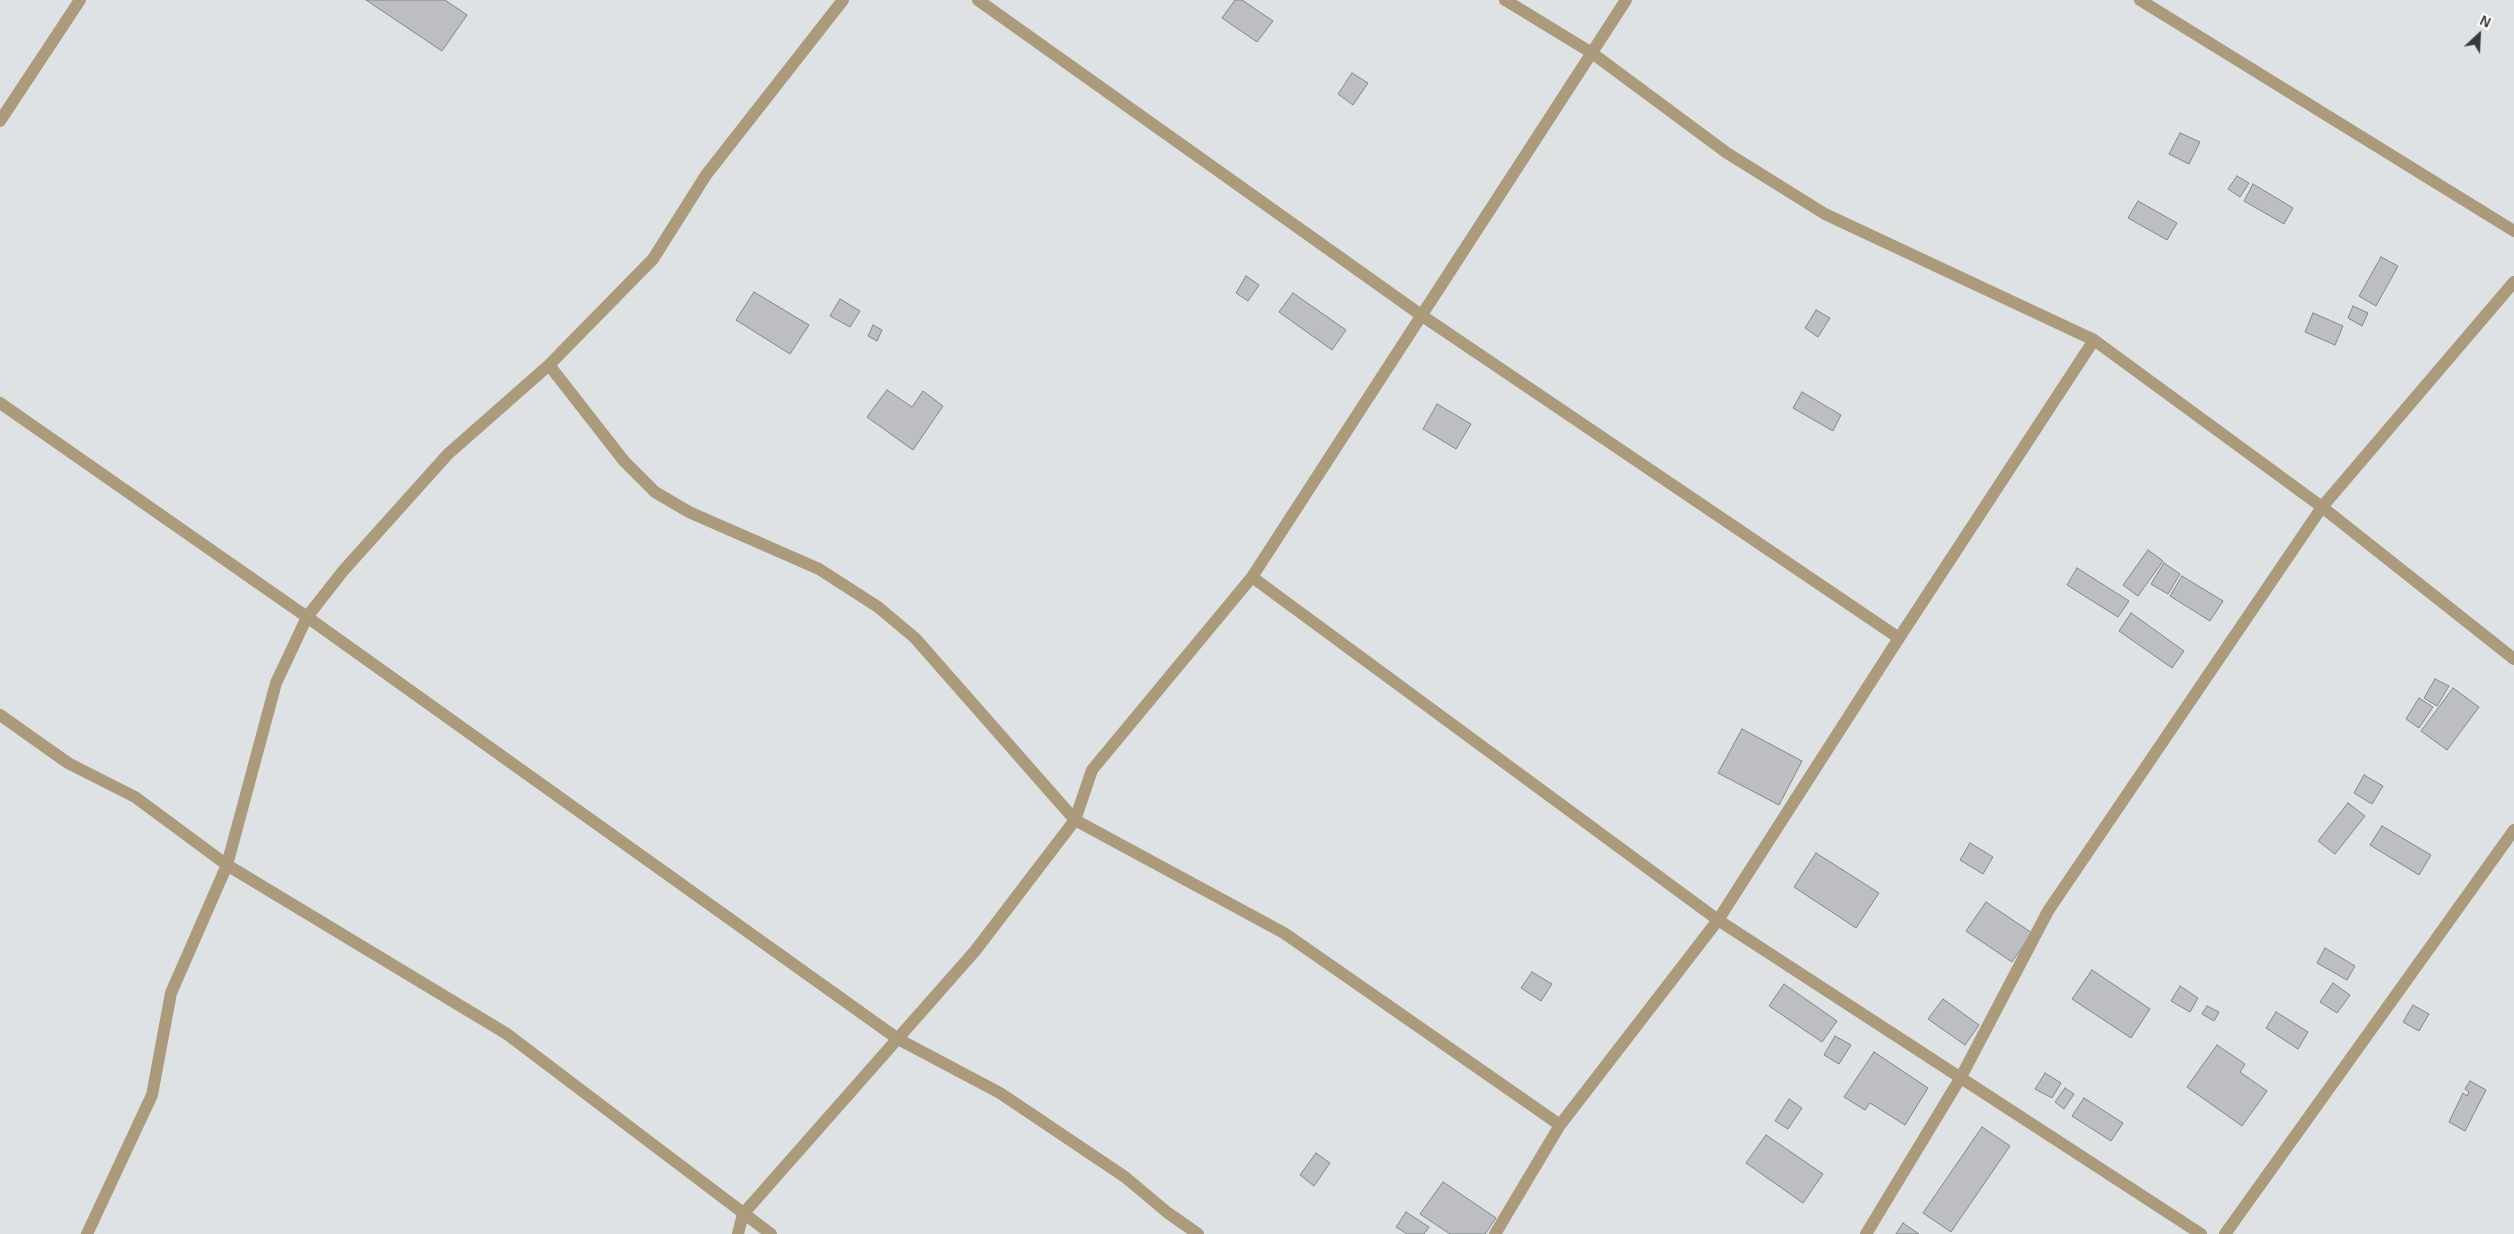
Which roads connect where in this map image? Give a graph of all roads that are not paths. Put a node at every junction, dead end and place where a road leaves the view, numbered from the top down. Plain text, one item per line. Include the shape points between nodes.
1 (80, 0) edge
2 (843, 0) edge
3 (978, 0) edge
4 (1505, 0) edge
5 (1626, 0) edge
6 (2140, 0) edge
7 (1592, 52) junction
8 (0, 121) edge
9 (2513, 230) edge
10 (2514, 282) edge
11 (1422, 315) junction
12 (2094, 340) junction
13 (549, 365) junction
14 (0, 403) edge
15 (2322, 506) junction
16 (1252, 577) junction
17 (307, 617) junction
18 (1898, 638) junction
19 (2514, 659) edge
20 (0, 715) edge
21 (1075, 820) junction
22 (2514, 830) edge
23 (227, 865) junction
24 (1718, 920) junction
25 (898, 1039) junction
26 (1961, 1077) junction
27 (1560, 1125) junction
28 (743, 1214) junction
29 (87, 1234) edge
30 (738, 1234) edge
31 (771, 1234) edge
32 (1198, 1234) edge
33 (1495, 1234) edge
34 (1866, 1234) edge
35 (2201, 1234) edge
36 (2225, 1234) edge

1 - 8 street
2 - 13 street via 706,175 653,258
3 - 11 street
4 - 7 street
5 - 7 street
6 - 9 street
7 - 11 street
7 - 12 street via 1727,154 1826,214
10 - 15 street
11 - 16 street
11 - 18 street
12 - 15 street
12 - 18 street
13 - 17 street via 448,454 343,571
13 - 21 street via 624,461 655,492 689,512 819,569 878,607 916,638
14 - 17 street
15 - 19 street
15 - 26 street via 2048,911
16 - 21 street via 1092,770
16 - 24 street
17 - 23 street via 276,683
17 - 25 street
18 - 24 street
20 - 23 street via 68,762 135,797
21 - 25 street via 975,951
21 - 27 street via 1284,933
22 - 36 street
23 - 28 street via 507,1034
23 - 29 street via 170,993 152,1095
24 - 26 street
24 - 27 street
25 - 28 street
25 - 32 street via 1000,1093 1118,1172
26 - 34 street
26 - 35 street
27 - 33 street
28 - 30 street
28 - 31 street

